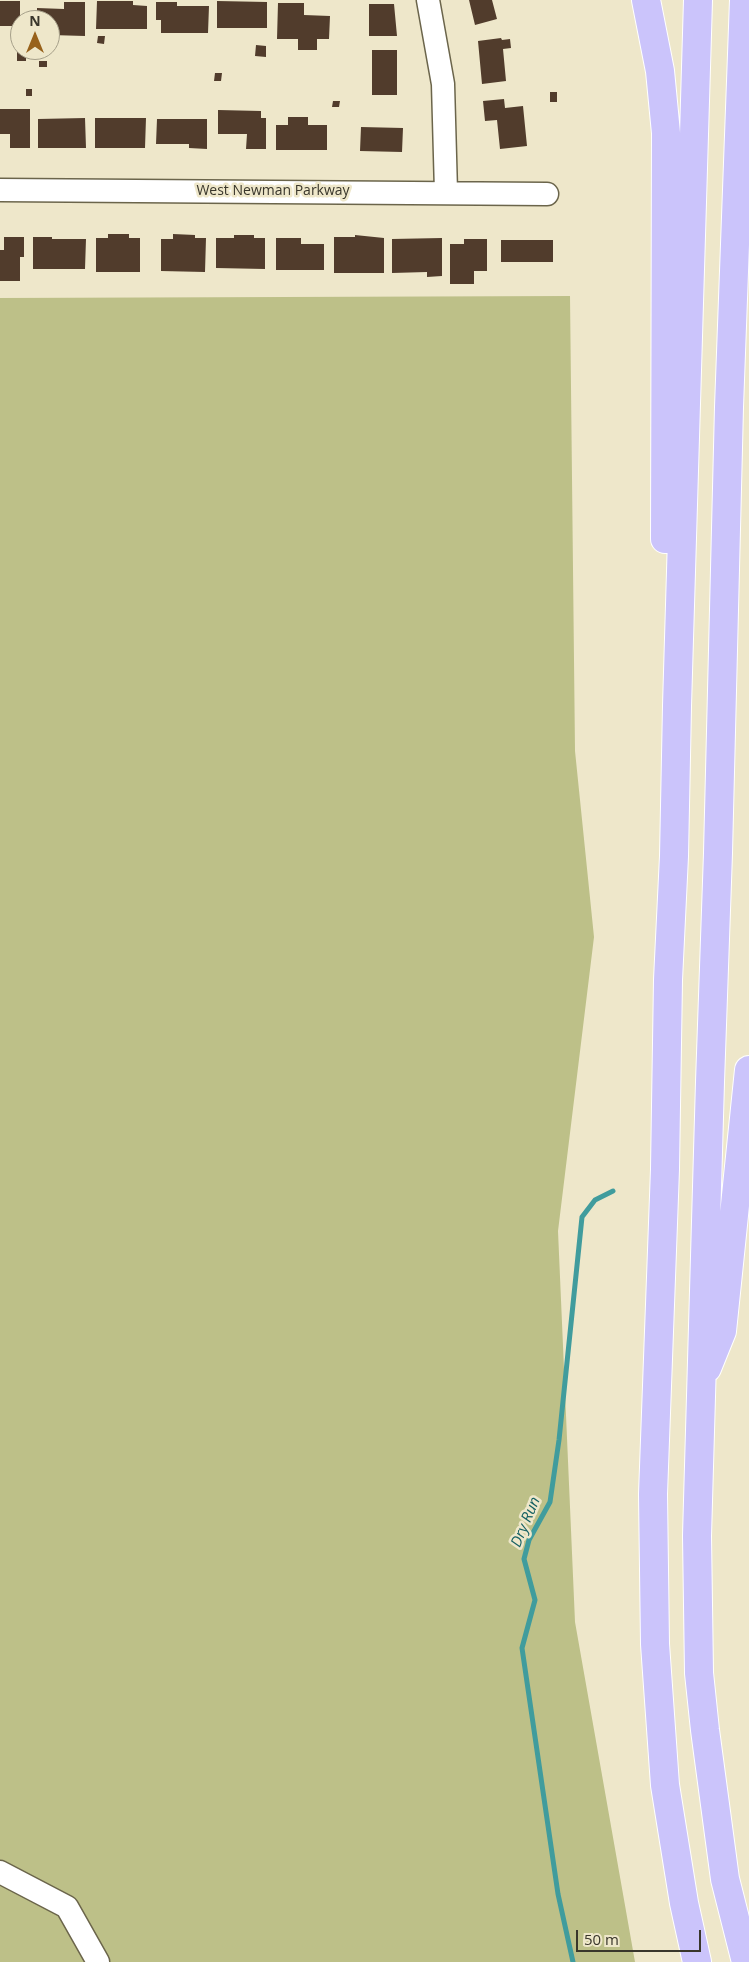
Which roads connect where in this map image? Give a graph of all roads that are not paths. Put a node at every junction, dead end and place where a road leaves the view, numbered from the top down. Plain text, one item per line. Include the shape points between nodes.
1 (428, 0) edge
2 (646, 0) edge
3 (698, 0) edge
4 (744, 0) edge
5 (0, 190) edge
6 (446, 192) junction
7 (546, 194) dead end
8 (668, 980) junction
9 (749, 1070) edge
10 (702, 1381) junction
11 (0, 1872) edge
12 (98, 1962) edge
13 (697, 1962) edge
14 (746, 1962) edge

1 - 6 street via 443,84
2 - 8 highway via 662,90 667,168 664,502 670,837
3 - 8 highway
4 - 10 highway via 729,407
5 - 6 street, West Newman Parkway
6 - 7 street, West Newman Parkway
8 - 13 highway via 654,1494 655,1644 666,1785
9 - 10 highway via 722,1331
10 - 14 highway via 697,1536 699,1672 725,1879
11 - 12 street via 67,1907

